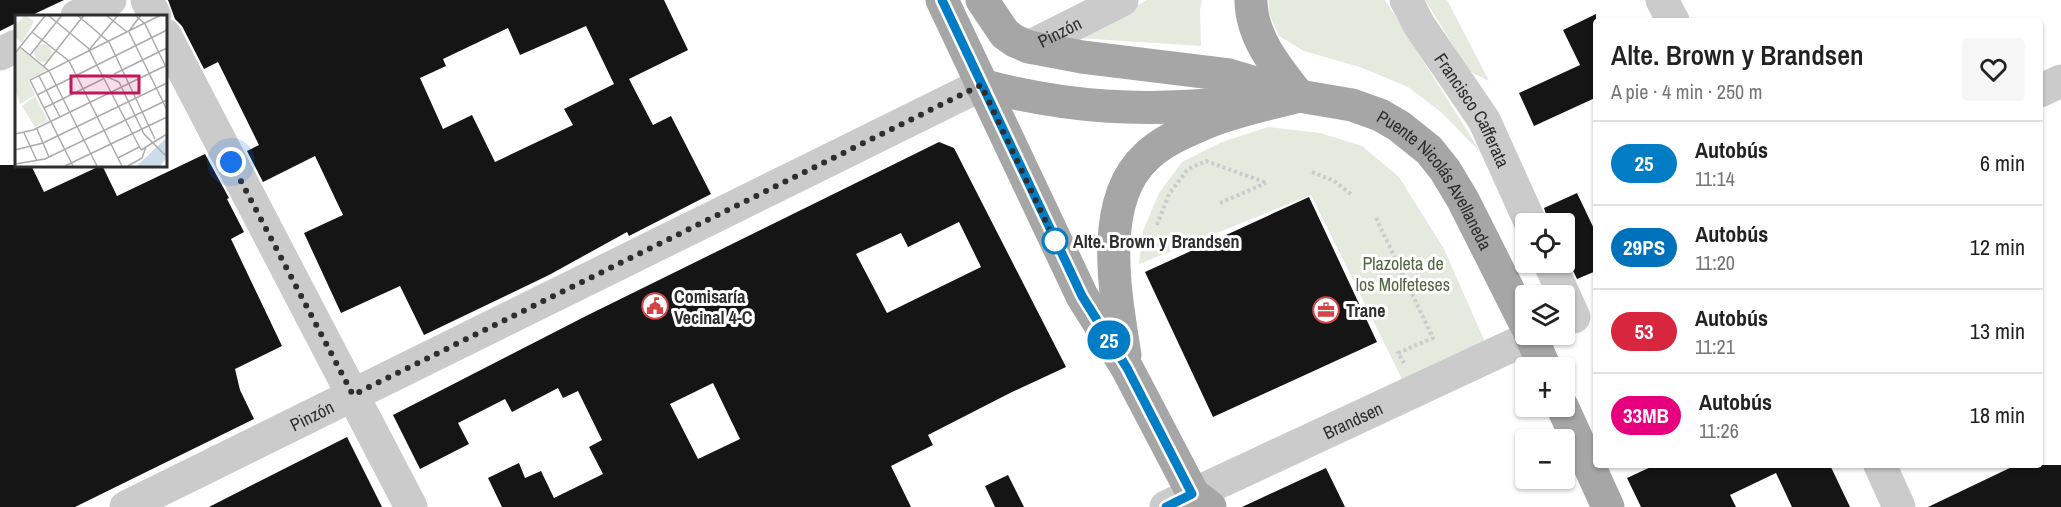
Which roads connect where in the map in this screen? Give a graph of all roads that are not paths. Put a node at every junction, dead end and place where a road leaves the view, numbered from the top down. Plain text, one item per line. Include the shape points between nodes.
1 (110, 0) edge
2 (147, 0) edge
3 (942, 0) edge
4 (982, 0) edge
5 (1122, 0) edge
6 (1251, 0) edge
7 (1406, 0) edge
8 (1662, 0) edge
9 (79, 15) edge
10 (154, 15) edge
11 (1671, 18) edge
12 (166, 37) edge
13 (15, 46) edge
14 (1029, 47) junction
15 (0, 54) edge
16 (2061, 81) edge
17 (981, 85) junction
18 (2043, 90) edge
19 (1299, 96) junction
20 (1526, 213) edge
21 (1555, 273) edge
22 (1515, 302) edge
23 (1578, 315) edge
24 (1515, 345) edge
25 (1127, 368) junction
26 (353, 395) junction
27 (1567, 417) edge
28 (1881, 468) edge
29 (1190, 504) edge
30 (126, 507) edge
31 (411, 507) edge
32 (1608, 507) edge
33 (1899, 507) edge

1 - 9 street
2 - 10 street
3 - 17 main road
4 - 14 main road via 1005,34
5 - 14 street, Pinzón
6 - 19 main road via 1262,42
7 - 20 street, Francisco Cafferata via 1484,120
8 - 11 street
12 - 26 street
13 - 15 street
14 - 19 main road, Puente Nicolás Avellaneda via 1229,75
16 - 18 street
17 - 19 main road, Puente Nicolás Avellaneda via 1087,106 1201,106
17 - 25 main road via 1082,296
17 - 26 street, Pinzón
19 - 22 main road, Puente Nicolás Avellaneda via 1345,103 1380,115 1429,150 1463,200
19 - 25 main road via 1204,124 1158,147 1134,172 1119,204 1114,238 1117,303
21 - 23 street
24 - 29 street, Brandsen
25 - 29 main road
26 - 30 street, Pinzón
26 - 31 street
27 - 32 main road
28 - 33 street

